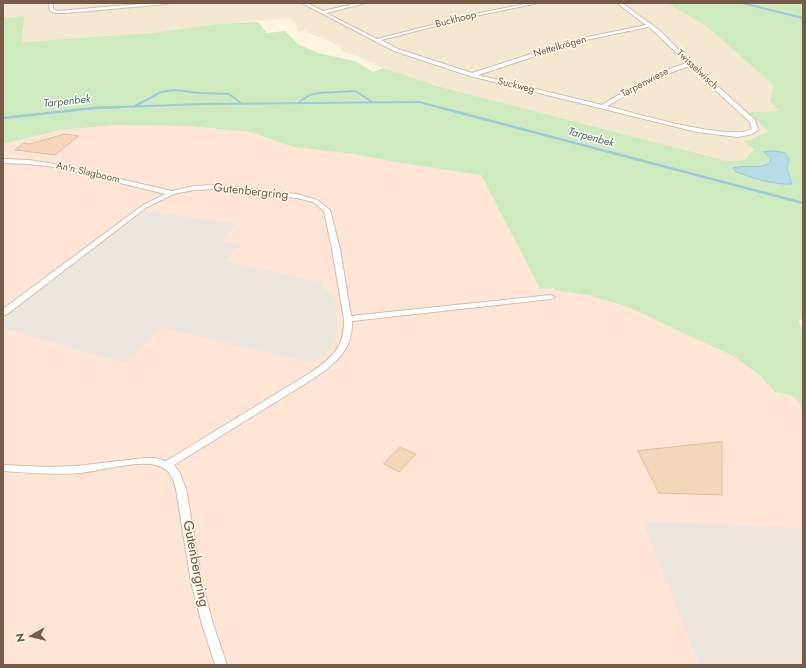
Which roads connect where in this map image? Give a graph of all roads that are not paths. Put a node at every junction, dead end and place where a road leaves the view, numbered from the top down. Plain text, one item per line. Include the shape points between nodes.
1 (51, 3) edge
2 (167, 3) edge
3 (304, 3) edge
4 (364, 3) edge
5 (536, 3) edge
6 (619, 3) edge
7 (323, 12) junction
8 (650, 25) junction
9 (377, 40) junction
10 (690, 64) junction
11 (472, 75) junction
12 (603, 107) junction
13 (738, 135) joint
14 (3, 161) edge
15 (172, 193) junction
16 (551, 297) dead end
17 (3, 312) edge
18 (348, 319) junction
19 (167, 465) junction
20 (3, 468) edge
21 (222, 665) edge

1 - 2 street via 51,10 56,12
3 - 7 street, Suckweg
4 - 7 street
5 - 9 street, Buckhoop via 475,15
6 - 8 street, Twisselwisch
7 - 9 street, Suckweg
8 - 10 street, Twisselwisch
8 - 11 street, Nettelkrögen via 574,42
9 - 11 street, Suckweg via 430,62
10 - 12 street, Tarpenwiese via 672,68 652,77
10 - 13 street, Twisselwisch via 753,121 755,130
11 - 12 street, Suckweg
12 - 13 street, Suckweg via 697,130
14 - 15 street, An'n Slagboom via 55,165
15 - 17 street, Gutenbergring via 145,206
15 - 18 street, Gutenbergring via 216,187 297,196 315,201 326,210 336,249
16 - 18 street
18 - 19 street, Gutenbergring via 348,339 335,359 296,386
19 - 20 street via 145,461 59,471
19 - 21 street, Gutenbergring via 175,473 180,484 203,607

